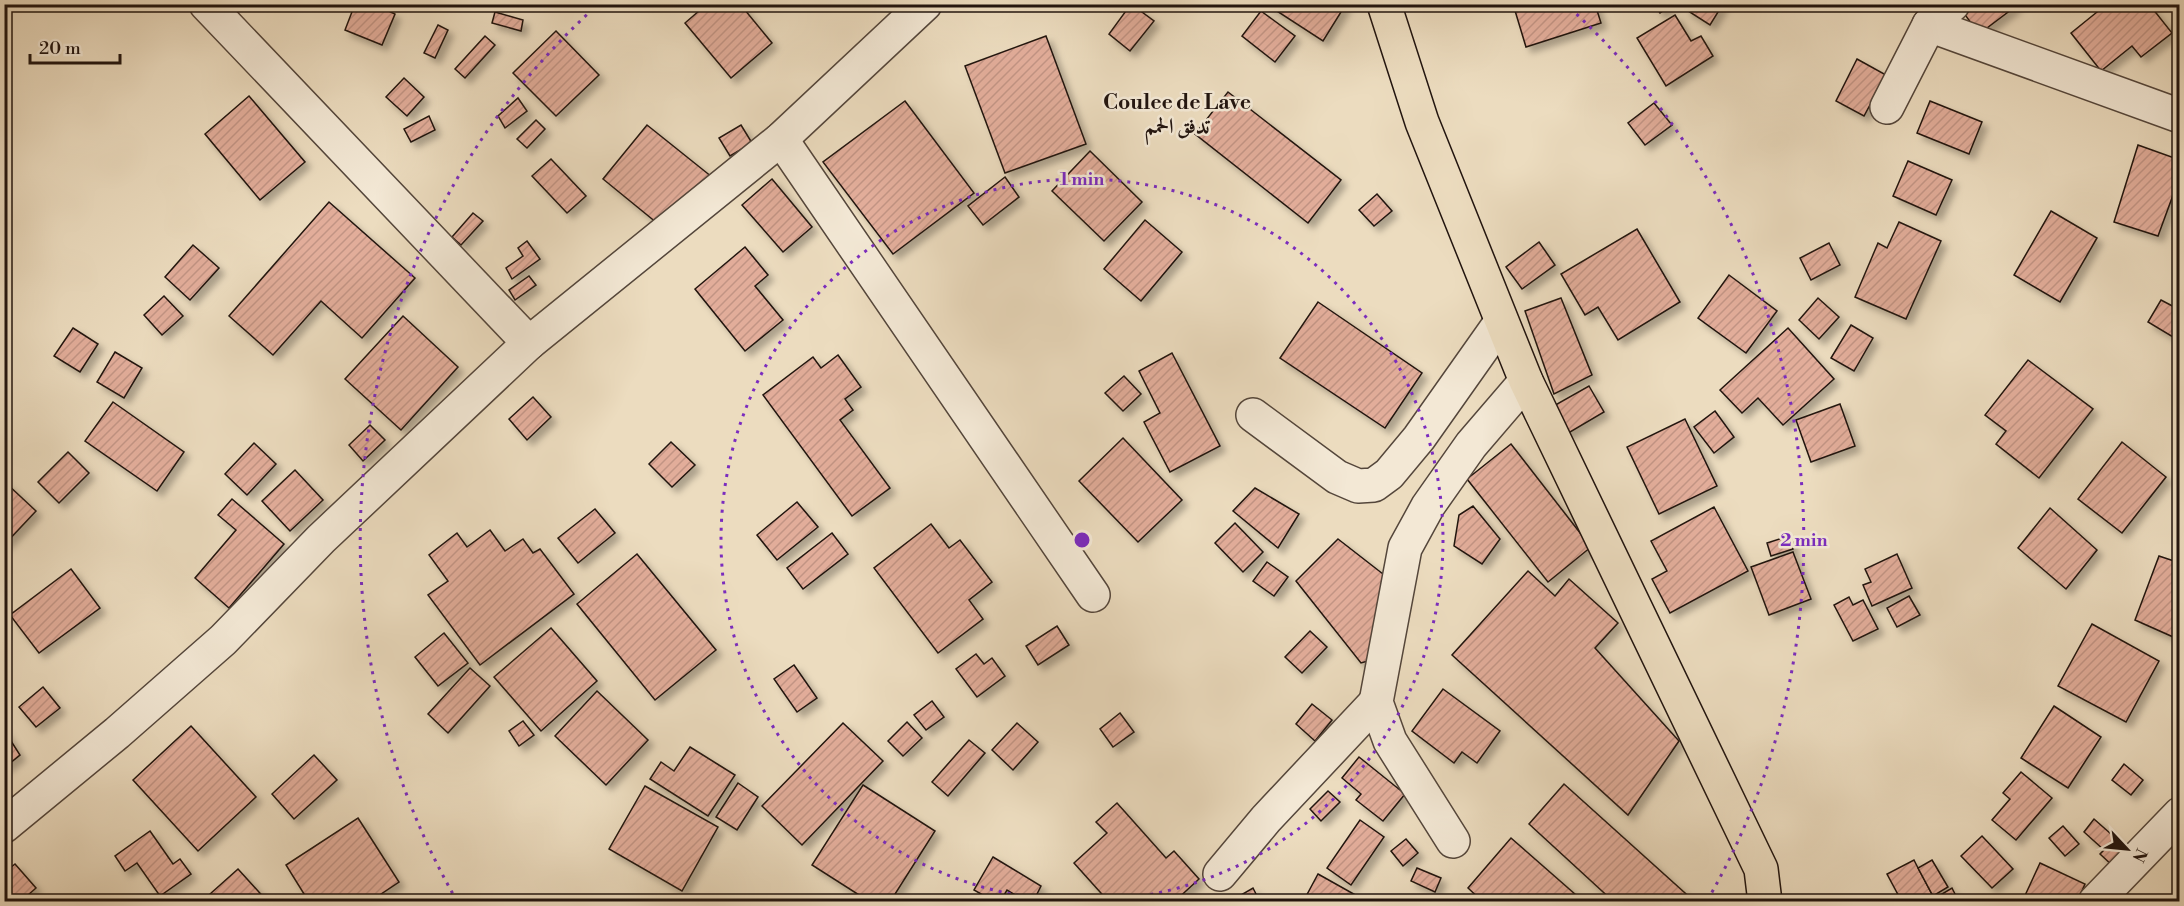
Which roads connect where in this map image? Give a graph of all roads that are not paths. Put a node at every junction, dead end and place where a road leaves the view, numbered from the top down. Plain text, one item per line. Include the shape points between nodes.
1 (206, 4) edge
2 (925, 4) edge
3 (1384, 4) edge
4 (1941, 15) edge
5 (1887, 107) dead end
6 (2180, 116) edge
7 (781, 139) junction
8 (1501, 322) junction
9 (529, 343) junction
10 (1526, 381) junction
11 (1253, 416) dead end
12 (1093, 595) dead end
13 (1376, 702) junction
14 (2180, 813) edge
15 (4, 826) edge
16 (1453, 841) dead end
17 (1220, 874) dead end
18 (1765, 902) edge
19 (2095, 902) edge

1 - 9 street
2 - 7 street
3 - 8 main road via 1422,122
4 - 5 street
4 - 6 street
7 - 9 street
7 - 12 street
8 - 10 main road
8 - 11 street via 1419,438 1389,474 1374,485 1358,486 1337,477
9 - 15 street via 321,539 223,640
10 - 13 street via 1471,445 1428,506 1405,548
10 - 18 main road via 1761,869
13 - 16 street via 1390,741
13 - 17 street
14 - 19 street

